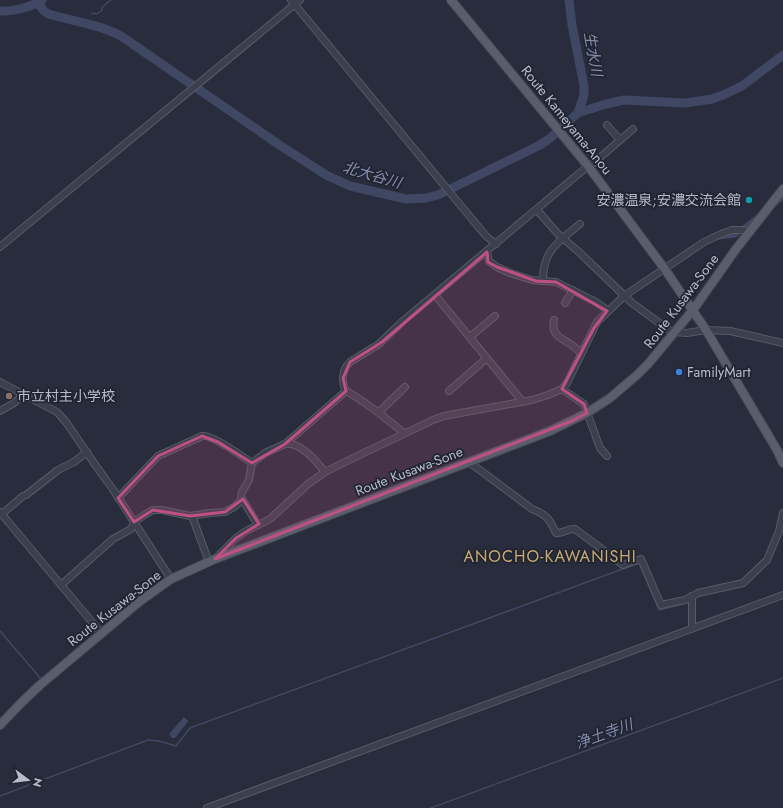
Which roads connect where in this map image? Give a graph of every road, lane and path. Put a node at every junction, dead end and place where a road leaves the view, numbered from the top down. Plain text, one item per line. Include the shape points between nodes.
1 (451, 0) edge
2 (295, 1) edge
3 (607, 125) dead end
4 (633, 129) dead end
5 (620, 140) junction
6 (589, 167) junction
7 (783, 189) edge
8 (536, 210) junction
9 (580, 224) dead end
10 (748, 232) junction
11 (562, 238) junction
12 (496, 244) junction
13 (0, 247) edge
14 (486, 252) junction
15 (664, 268) junction
16 (543, 281) junction
17 (573, 290) junction
18 (435, 295) junction
19 (624, 296) junction
20 (565, 303) dead end
21 (693, 310) junction
22 (607, 312) junction
23 (495, 316) dead end
24 (554, 320) dead end
25 (706, 330) junction
26 (675, 332) junction
27 (470, 337) junction
28 (783, 343) edge
29 (582, 354) junction
30 (487, 358) junction
31 (0, 382) edge
32 (405, 388) dead end
33 (562, 389) junction
34 (346, 391) junction
35 (449, 391) dead end
36 (23, 395) junction
37 (522, 401) junction
38 (0, 411) edge
39 (380, 412) junction
40 (587, 413) junction
41 (404, 433) junction
42 (285, 444) junction
43 (87, 452) junction
44 (607, 456) dead end
45 (469, 462) junction
46 (252, 463) junction
47 (783, 463) edge
48 (325, 472) junction
49 (118, 498) junction
50 (242, 500) junction
51 (1, 513) edge
52 (783, 513) edge
53 (192, 516) junction
54 (134, 523) junction
55 (258, 525) junction
56 (212, 560) junction
57 (171, 579) junction
58 (60, 584) junction
59 (783, 595) edge
60 (692, 596) junction
61 (692, 628) junction
62 (102, 634) junction
63 (0, 726) edge
64 (207, 808) edge

1 - 6 main road, Route Kameyama-Anou
2 - 12 street via 486,236
2 - 13 street
3 - 5 street
4 - 5 street
5 - 6 street
6 - 8 street
6 - 15 main road, Route Kameyama-Anou
7 - 10 main road, Route Kusawa-Sone
8 - 11 street
8 - 12 street
9 - 11 street
10 - 15 street via 732,230 721,234
10 - 21 main road, Route Kusawa-Sone
11 - 16 street via 547,258
11 - 19 street
12 - 14 street
14 - 16 street via 489,262 497,267 532,280
14 - 18 street
15 - 19 street
15 - 21 main road, Route Kameyama-Anou
16 - 17 street via 556,282
17 - 20 street
17 - 22 street via 596,302
18 - 27 street
18 - 34 street via 382,342 350,362 343,378
19 - 22 street
19 - 26 street via 664,327
21 - 25 main road, Route Kameyama-Anou
21 - 26 main road, Route Kusawa-Sone
22 - 29 street via 599,319
23 - 27 street
24 - 29 street via 556,335
25 - 26 street
25 - 28 street via 730,330
25 - 47 main road, Route Kameyama-Anou
26 - 40 main road, Route Kusawa-Sone via 637,375
27 - 30 street
29 - 33 street
30 - 35 street
30 - 37 street
31 - 36 street
32 - 39 street
33 - 37 street
33 - 40 street via 584,404
34 - 39 street
34 - 42 street
36 - 38 street via 14,404
36 - 43 street via 58,412
37 - 41 street via 444,416
39 - 41 street
40 - 44 street via 600,448
40 - 45 main road, Route Kusawa-Sone via 550,431
41 - 48 street
42 - 46 street via 265,453
42 - 48 street via 297,445
43 - 49 street
43 - 51 street via 58,470
45 - 56 main road, Route Kusawa-Sone
45 - 60 street via 532,509 544,514 556,532 575,529 622,565 641,559 661,605
46 - 49 street via 218,442 202,436 158,456
46 - 50 street via 249,480 241,493
48 - 55 street via 270,519
49 - 54 street
50 - 53 street via 225,512
50 - 55 street
51 - 58 street
52 - 60 street via 779,531 767,560 756,572 743,583
53 - 54 street via 153,510
53 - 56 street
54 - 57 street
54 - 58 street via 130,529 113,539
55 - 56 street via 236,538
56 - 57 main road, Route Kusawa-Sone
57 - 62 main road, Route Kusawa-Sone
58 - 62 street
59 - 61 street
60 - 61 street
61 - 64 street
62 - 63 main road, Route Kusawa-Sone via 40,685

